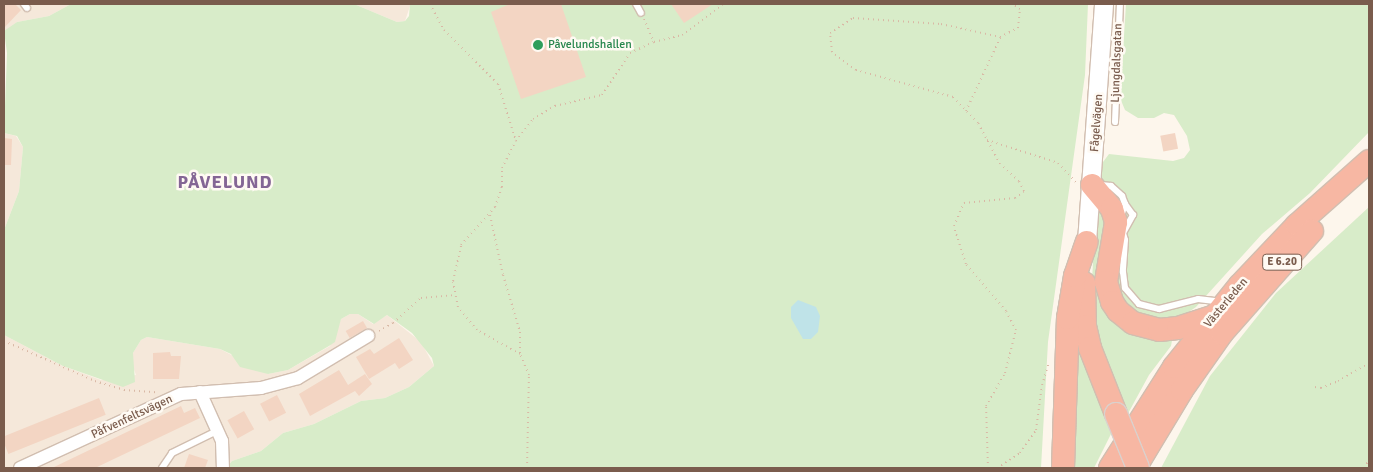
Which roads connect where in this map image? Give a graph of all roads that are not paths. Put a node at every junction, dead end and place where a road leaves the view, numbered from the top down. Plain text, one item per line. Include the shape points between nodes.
1 (636, 4) edge
2 (1104, 4) edge
3 (1120, 4) edge
4 (641, 13) road end
5 (1115, 122) dead end
6 (1369, 161) edge
7 (1369, 178) edge
8 (1086, 186) junction
9 (1087, 242) junction
10 (1219, 310) junction
11 (368, 336) road end
12 (200, 392) junction
13 (217, 431) junction
14 (20, 468) edge
15 (162, 468) edge
16 (222, 468) edge
17 (1063, 468) edge
18 (1110, 468) edge
19 (1136, 468) edge

1 - 4 lane
2 - 8 street, Fågelvägen
3 - 5 lane, Ljungdalsgatan
6 - 10 highway, Västerleden / E 6.20 via 1280,242
7 - 19 highway, Västerleden / E 6.20 via 1326,216 1241,310 1182,390
8 - 9 street, Fågelvägen
8 - 10 highway via 1121,220 1106,282 1112,302 1126,318 1149,330 1167,330
9 - 17 highway via 1075,276 1068,318
9 - 19 highway, bridge via 1083,289 1086,326 1097,368
10 - 18 highway, Västerleden / E 6.20 via 1168,375
11 - 12 street, Påfvenfeltsvägen via 298,378 261,388
12 - 13 street
12 - 14 street, Påfvenfeltsvägen via 166,400
13 - 15 lane via 172,453
13 - 16 street via 223,448

